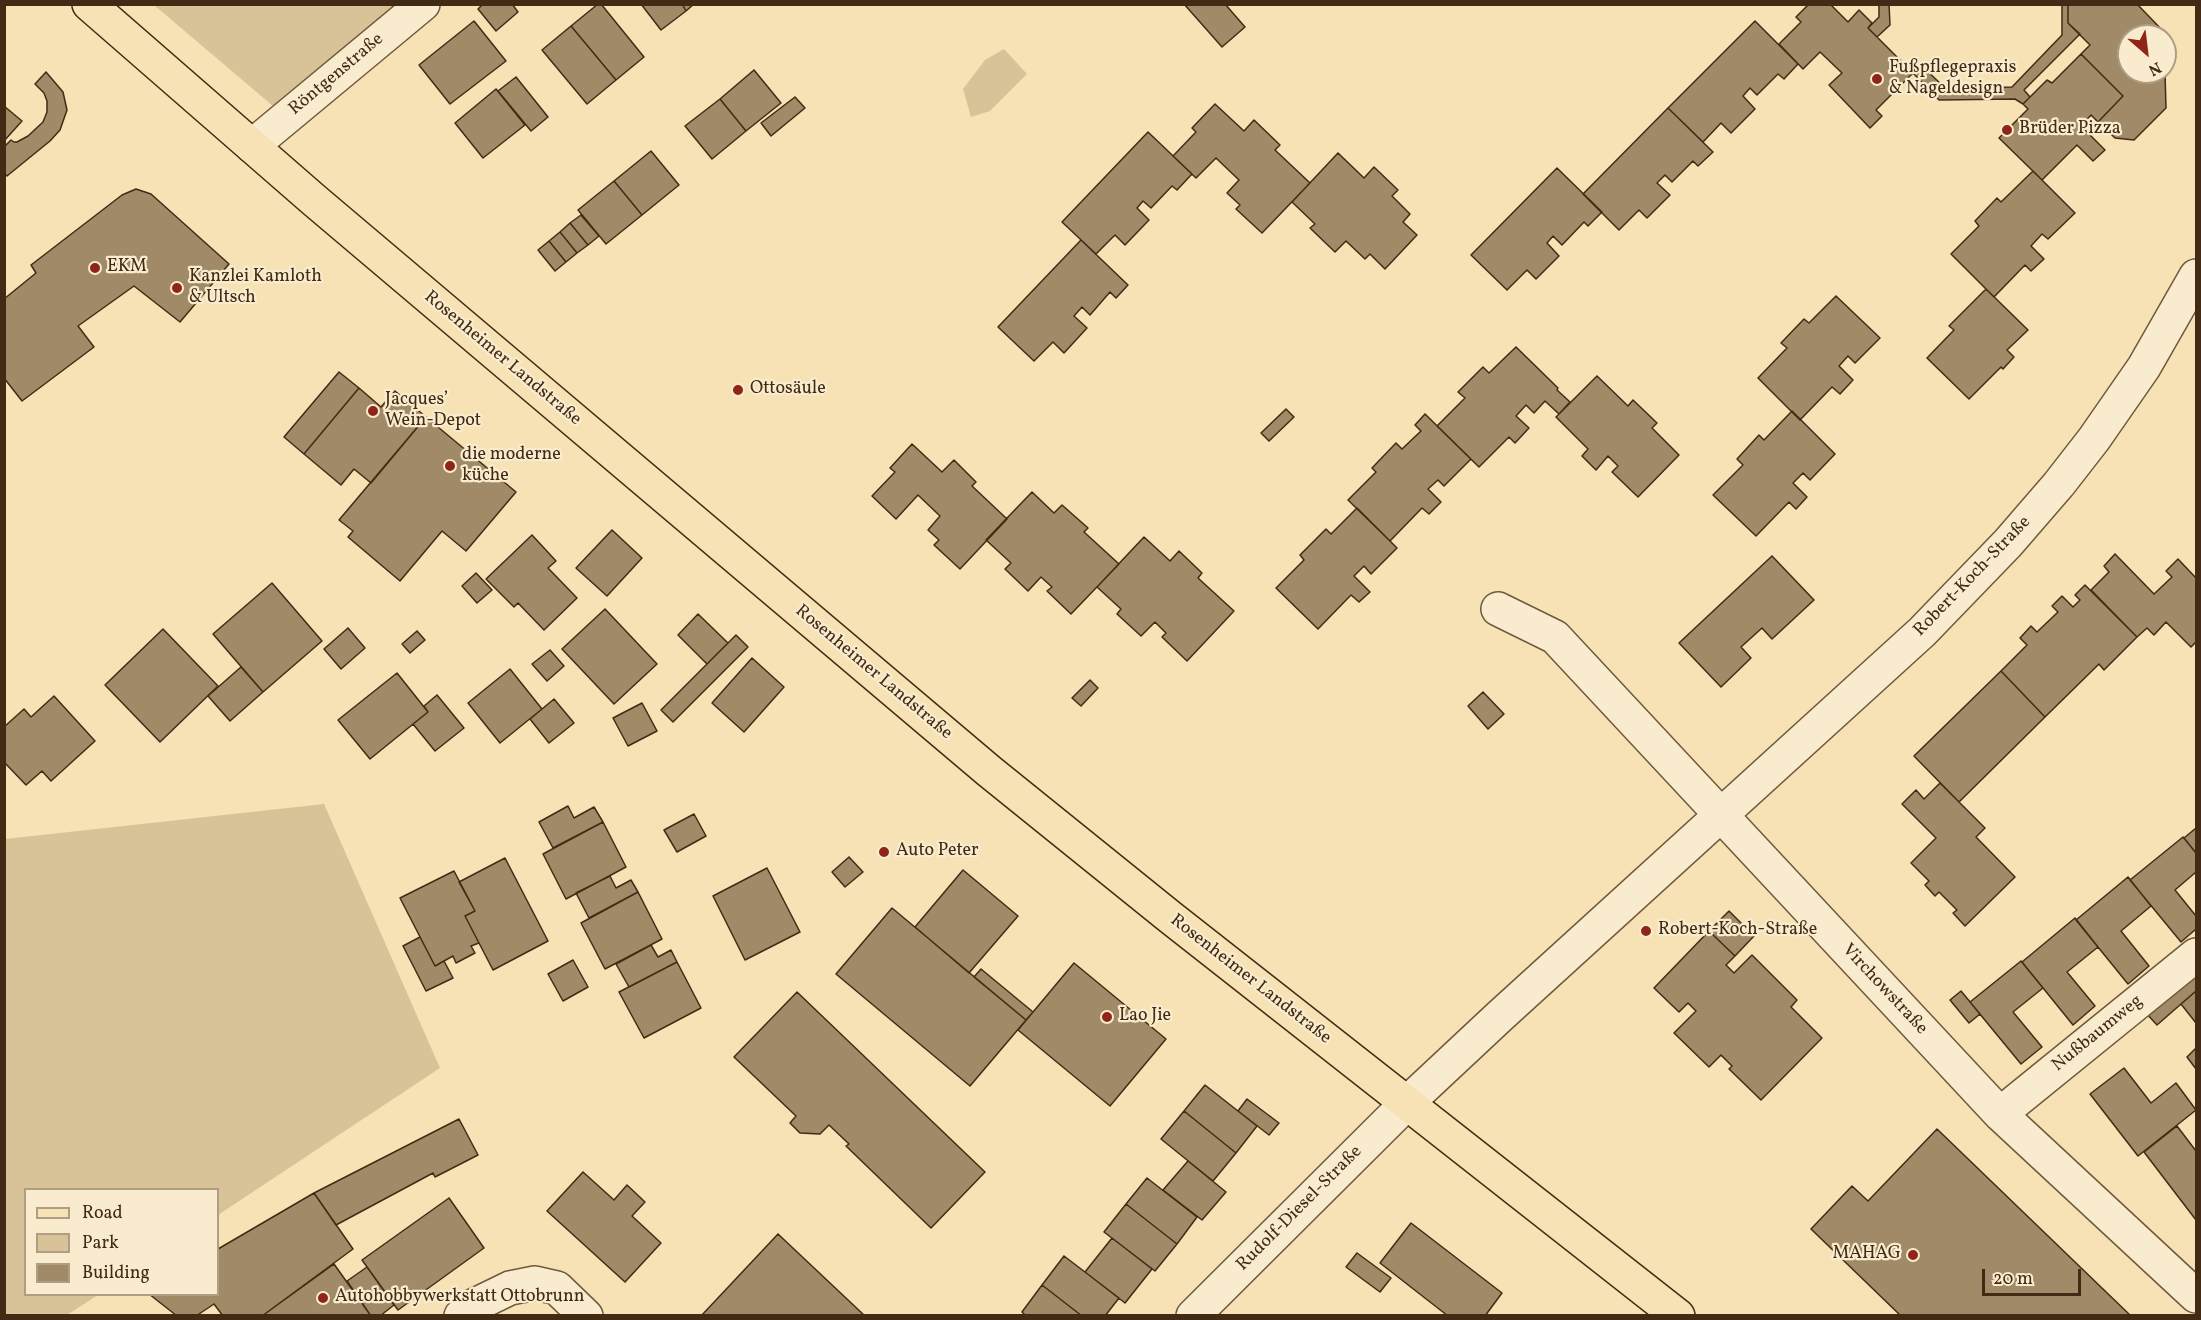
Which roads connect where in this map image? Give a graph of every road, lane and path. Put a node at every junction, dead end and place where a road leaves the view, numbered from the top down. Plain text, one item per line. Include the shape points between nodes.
1 (89, 4) edge
2 (423, 4) edge
3 (252, 146) junction
4 (2196, 276) edge
5 (1498, 609) dead end
6 (1720, 814) junction
7 (2196, 955) edge
8 (1407, 1103) junction
9 (2000, 1114) junction
10 (2196, 1296) edge
11 (461, 1316) edge
12 (586, 1316) edge
13 (1193, 1316) edge
14 (1678, 1316) edge

1 - 3 main road, Rosenheimer Landstraße
2 - 3 street, Röntgenstraße
3 - 8 main road, Rosenheimer Landstraße via 989,771
4 - 6 street, Robert-Koch-Straße via 2144,367 2094,439 2008,543 1922,632
5 - 6 street, Virchowstraße via 1555,637
6 - 8 street, Robert-Koch-Straße
6 - 9 street, Virchowstraße
7 - 9 street, Nußbaumweg
8 - 13 street, Rudolf-Diesel-Straße
8 - 14 main road, Rosenheimer Landstraße
9 - 10 street, Virchowstraße
11 - 12 street via 510,1288 535,1283 557,1288

